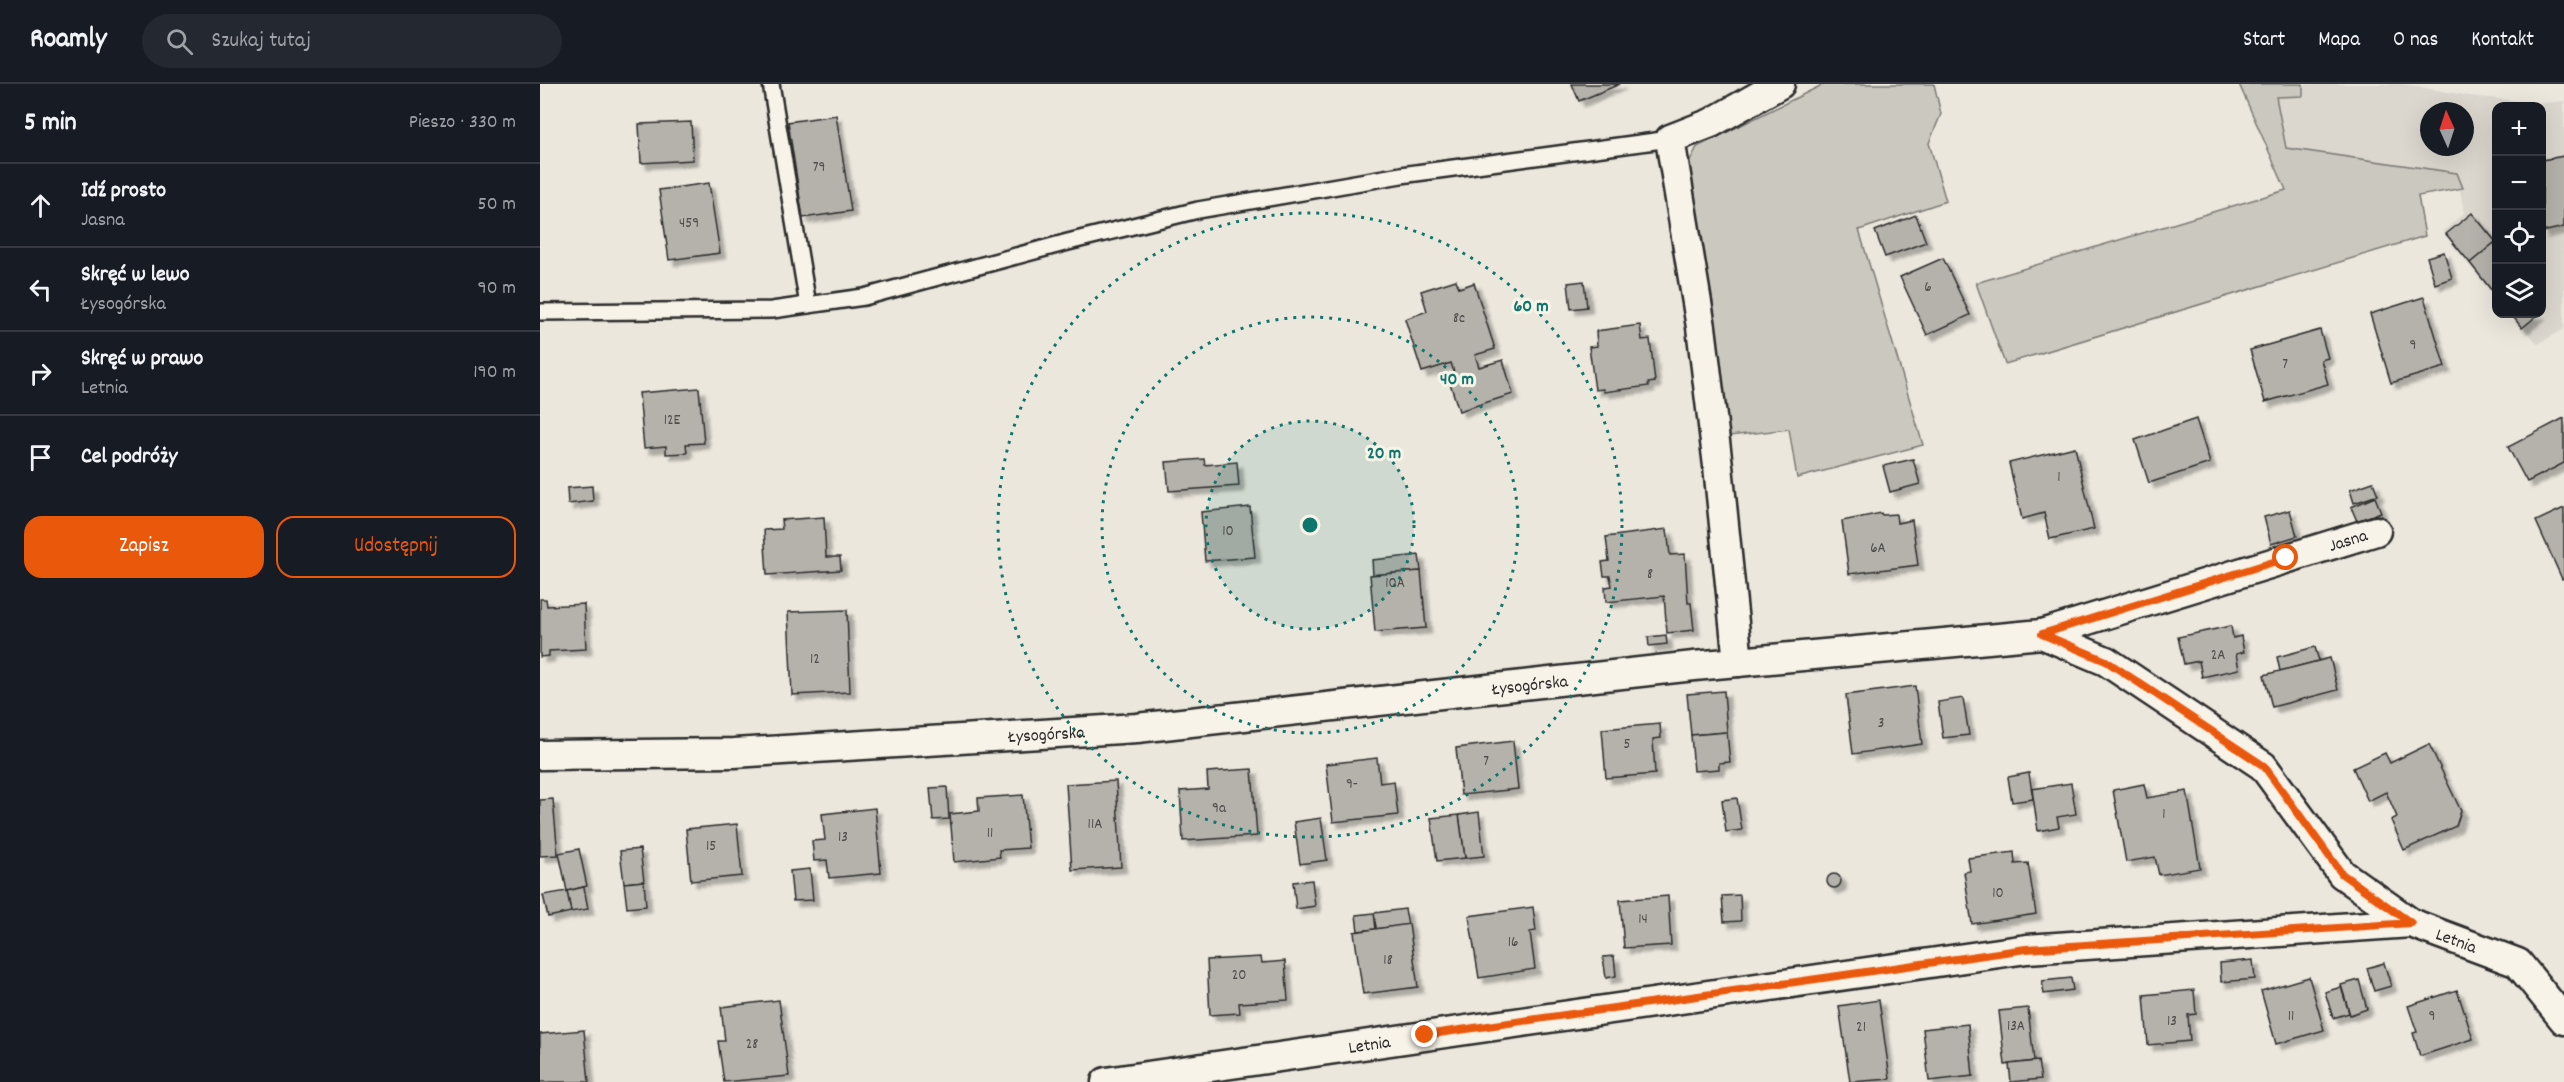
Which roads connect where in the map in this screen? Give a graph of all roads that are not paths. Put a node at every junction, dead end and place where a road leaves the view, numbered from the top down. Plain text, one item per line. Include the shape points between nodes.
1 (771, 84) edge
2 (1780, 84) edge
3 (1670, 139) junction
4 (808, 305) junction
5 (540, 312) edge
6 (2376, 531) dead end
7 (2042, 634) junction
8 (1737, 662) junction
9 (540, 755) edge
10 (2411, 923) junction
11 (2564, 1020) edge
12 (1106, 1082) edge

1 - 4 lane
2 - 3 street via 1711,123
3 - 4 lane via 1401,175 1198,210 864,297
3 - 8 street via 1702,338
4 - 5 lane via 772,310
6 - 7 street, Jasna
7 - 8 street, Łysogórska
7 - 10 street, Łysogórska via 2106,661 2264,766 2342,874
8 - 9 street, Łysogórska via 1137,728 734,753
10 - 11 street, Letnia via 2518,963
10 - 12 street, Letnia via 2026,949

